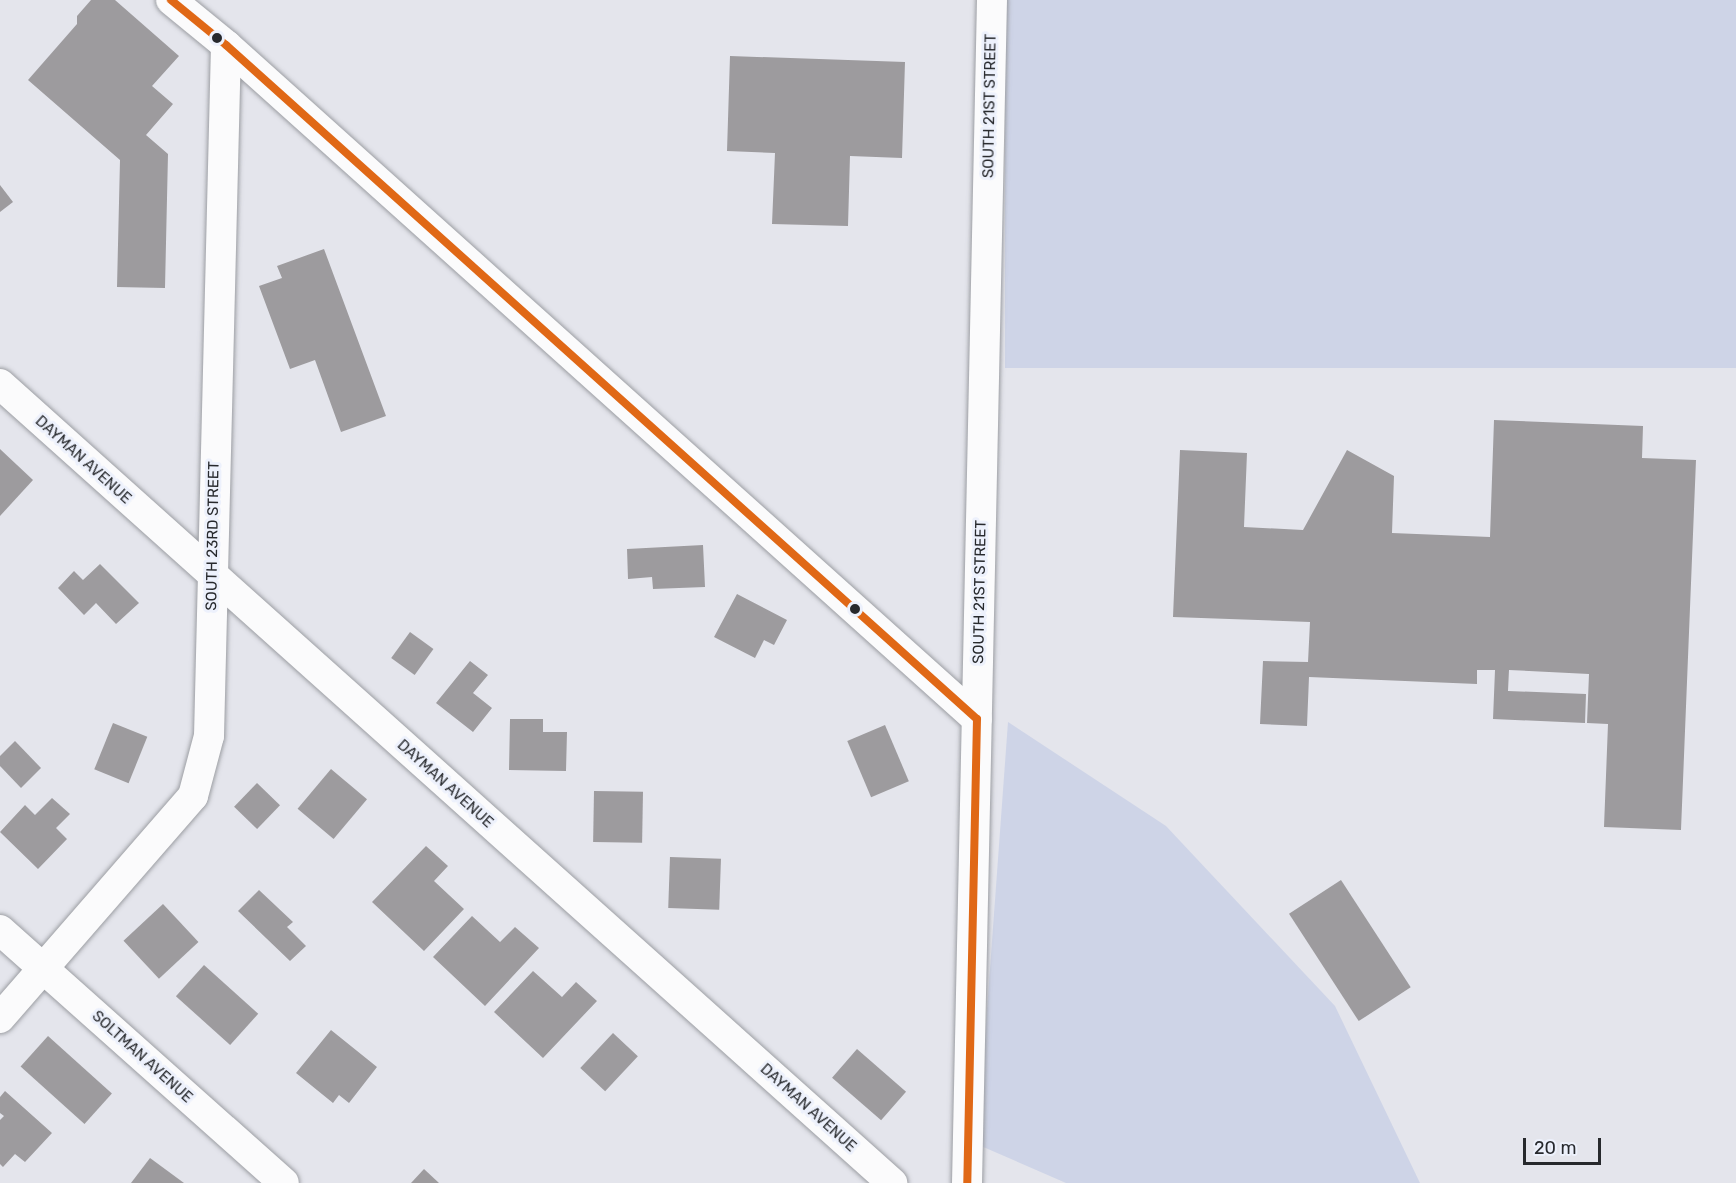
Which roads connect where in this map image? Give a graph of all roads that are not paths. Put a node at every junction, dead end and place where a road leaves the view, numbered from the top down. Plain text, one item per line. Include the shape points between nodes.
1 (171, 0) edge
2 (992, 0) edge
3 (225, 45) junction
4 (0, 384) edge
5 (212, 576) junction
6 (977, 719) junction
7 (0, 930) edge
8 (44, 970) junction
9 (0, 1018) edge
10 (284, 1183) edge
11 (892, 1183) edge
12 (967, 1183) edge

1 - 3 street
2 - 6 street, SOUTH 21ST STREET
3 - 5 street, SOUTH 23RD STREET
3 - 6 street
4 - 5 street, DAYMAN AVENUE
5 - 8 street, SOUTH 23RD STREET via 209,736 193,796
5 - 11 street, DAYMAN AVENUE
6 - 12 street, SOUTH 21ST STREET
7 - 8 street, SOLTMAN AVENUE
8 - 9 street, SOUTH 23RD STREET
8 - 10 street, SOLTMAN AVENUE

